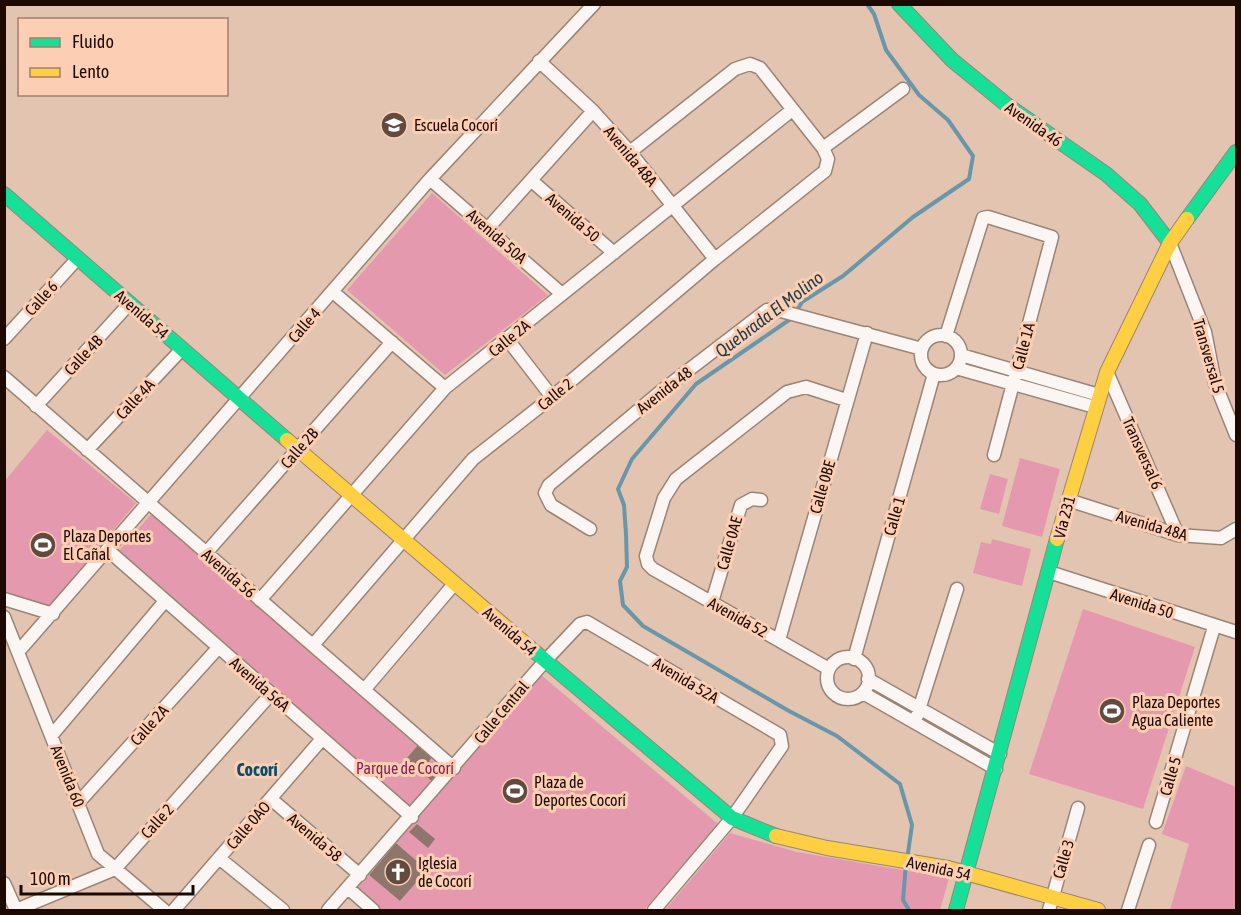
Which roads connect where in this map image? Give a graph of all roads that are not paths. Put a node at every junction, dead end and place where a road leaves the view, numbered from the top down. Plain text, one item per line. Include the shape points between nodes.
1 (899, 4) edge
2 (590, 5) edge
3 (539, 61) junction
4 (903, 89) dead end
5 (792, 110) junction
6 (593, 111) junction
7 (824, 148) junction
8 (630, 152) junction
9 (1236, 152) edge
10 (430, 179) junction
11 (532, 181) junction
12 (4, 194) edge
13 (673, 206) junction
14 (488, 228) junction
15 (1170, 243) junction
16 (614, 253) junction
17 (78, 258) junction
18 (715, 259) junction
19 (333, 292) junction
20 (562, 294) junction
21 (130, 303) junction
22 (867, 333) junction
23 (946, 336) junction
24 (4, 339) edge
25 (508, 340) junction
26 (392, 342) junction
27 (182, 349) junction
28 (922, 349) junction
29 (961, 355) junction
30 (956, 368) junction
31 (1017, 371) junction
32 (1107, 372) junction
33 (933, 374) junction
34 (4, 377) edge
35 (1013, 384) junction
36 (445, 388) junction
37 (552, 397) junction
38 (240, 399) junction
39 (846, 400) junction
40 (1097, 401) junction
41 (36, 406) junction
42 (1236, 435) edge
43 (87, 450) junction
44 (298, 450) junction
45 (994, 455) dead end
46 (351, 495) junction
47 (761, 500) dead end
48 (1068, 500) junction
49 (148, 503) junction
50 (590, 529) dead end
51 (1236, 529) edge
52 (1178, 535) junction
53 (402, 540) junction
54 (109, 551) junction
55 (206, 554) junction
56 (1049, 572) junction
57 (455, 583) junction
58 (957, 589) dead end
59 (4, 599) edge
60 (260, 600) junction
61 (165, 601) junction
62 (712, 602) junction
63 (53, 614) junction
64 (4, 617) edge
65 (580, 624) joint
66 (1214, 627) junction
67 (1236, 632) edge
68 (779, 640) junction
69 (313, 645) junction
70 (218, 648) junction
71 (18, 652) junction
72 (854, 658) junction
73 (544, 661) junction
74 (829, 669) junction
75 (868, 679) junction
76 (364, 690) junction
77 (862, 693) junction
78 (271, 694) junction
79 (920, 708) junction
80 (914, 722) junction
81 (52, 735) junction
82 (322, 739) junction
83 (1000, 754) junction
84 (454, 768) junction
85 (996, 769) junction
86 (271, 799) junction
87 (79, 802) junction
88 (1078, 808) dead end
89 (412, 817) junction
90 (732, 818) junction
91 (1156, 822) dead end
92 (1149, 845) dead end
93 (219, 858) junction
94 (115, 869) junction
95 (965, 873) junction
96 (360, 875) junction
97 (4, 883) edge
98 (348, 888) junction
99 (1051, 904) edge
100 (16, 910) edge
101 (164, 910) edge
102 (174, 910) edge
103 (283, 910) edge
104 (328, 910) edge
105 (374, 910) edge
106 (654, 910) edge
107 (956, 910) edge
108 (1098, 910) edge
109 (1128, 910) edge

1 - 15 street, Avenida 46 via 952,60 1006,105 1106,174 1140,204
2 - 3 street, Calle 4
3 - 6 street, Avenida 48A
3 - 10 street, Calle 4
4 - 7 street
5 - 7 street
5 - 8 street via 756,65 735,69
5 - 13 street, Calle 2A
6 - 8 street, Avenida 48A
6 - 11 street
7 - 18 street, Calle 2 via 828,159 825,171
8 - 13 street, Avenida 48A
9 - 15 street, Vía 231
10 - 14 street, Avenida 50A
10 - 19 street, Calle 4
11 - 14 street
11 - 16 street, Avenida 50
12 - 17 street, Avenida 54
13 - 16 street, Calle 2A
13 - 18 street, Avenida 48A
14 - 20 street, Avenida 50A
15 - 32 street, Vía 231
15 - 42 street, Transversal 5 via 1204,332 1215,383
16 - 20 street, Calle 2A
17 - 21 street, Avenida 54
17 - 24 street, Calle 6
18 - 37 street, Calle 2
19 - 26 street
19 - 38 street, Calle 4
20 - 25 street, Calle 2A
21 - 27 street, Avenida 54
21 - 41 street, Calle 4B
22 - 28 street, Avenida 48
22 - 39 street, Calle 0BE
22 - 50 street, Avenida 48 via 767,310 660,392 549,485 545,493 550,506
23 - 28 street via 931,337
23 - 29 street via 955,341
23 - 31 street, Calle 1A via 983,218 1052,237
25 - 36 street, Calle 2A
25 - 37 street
26 - 36 street
26 - 44 street, Calle 2B
27 - 38 street, Avenida 54
27 - 43 street, Calle 4A
28 - 33 street via 924,366
29 - 30 street
29 - 31 street
30 - 33 street via 946,375
30 - 35 street
31 - 35 street, Calle 1A
31 - 40 street
32 - 40 street, Vía 231
32 - 52 street, Transversal 6
33 - 72 street, Calle 1
34 - 41 street, Avenida 56
35 - 40 street
35 - 45 street, Calle 1A
36 - 46 street, Calle 2A
37 - 53 street, Calle 2 via 473,459
38 - 44 street, Avenida 54
38 - 49 street, Calle 4
39 - 62 street, Avenida 52 via 797,387 676,479 664,498 646,556 648,564
39 - 68 street, Calle 0BE
40 - 48 street, Vía 231
41 - 43 street, Avenida 56
43 - 49 street, Avenida 56
44 - 46 street, Avenida 54
44 - 55 street, Calle 2B
46 - 53 street, Avenida 54
46 - 60 street, Calle 2A
47 - 62 street, Calle 0AE via 752,499 741,505
48 - 52 street, Avenida 48A
48 - 56 street, Vía 231
49 - 54 street, Calle 4
49 - 55 street, Avenida 56
51 - 52 street, Avenida 48A via 1221,538
53 - 57 street, Avenida 54
53 - 69 street, Calle 2
54 - 61 street, Avenida 56A
54 - 63 street, Calle 4
55 - 60 street, Avenida 56
56 - 66 street, Avenida 50
56 - 83 street, Vía 231
57 - 73 street, Avenida 54
57 - 76 street
58 - 79 street
59 - 63 street
60 - 69 street, Avenida 56
61 - 70 street, Avenida 56A
61 - 81 street
62 - 68 street, Avenida 52
63 - 71 street, Calle 4
64 - 71 street, Avenida 60
65 - 73 street, Calle Central
65 - 90 street, Avenida 52A via 590,623 780,735 783,746
66 - 67 street, Avenida 50
66 - 91 street, Calle 5
68 - 74 street, Avenida 52
69 - 76 street, Avenida 56
70 - 78 street, Avenida 56A
70 - 87 street, Calle 2A
71 - 81 street, Avenida 60
72 - 74 street via 839,659
72 - 75 street via 866,669
73 - 84 street, Calle Central
73 - 90 street, Avenida 54
74 - 77 street via 827,683 836,695 850,699
75 - 77 street
75 - 79 street
76 - 84 street, Avenida 56
77 - 80 street
78 - 82 street, Avenida 56A
78 - 94 street, Calle 2
79 - 80 street
79 - 83 street
80 - 85 street
81 - 87 street, Avenida 60
82 - 86 street, Calle 0AO
82 - 89 street, Avenida 56A
83 - 85 street, Vía 231
84 - 89 street, Calle Central
85 - 95 street, Vía 231
86 - 93 street, Calle 0AO
86 - 96 street, Avenida 58
87 - 94 street, Avenida 60 via 98,854
88 - 99 street, Calle 3
89 - 96 street, Calle Central
90 - 95 street, Avenida 54 via 791,842 926,863
90 - 106 street
92 - 109 street
93 - 102 street, Calle 0AO
93 - 103 street
94 - 100 street, Calle 2
94 - 101 street, Avenida 60
95 - 99 street, Avenida 54
95 - 107 street, Vía 231
96 - 98 street, Calle Central
97 - 100 street
98 - 104 street, Calle Central
98 - 105 street
99 - 108 street, Avenida 54

